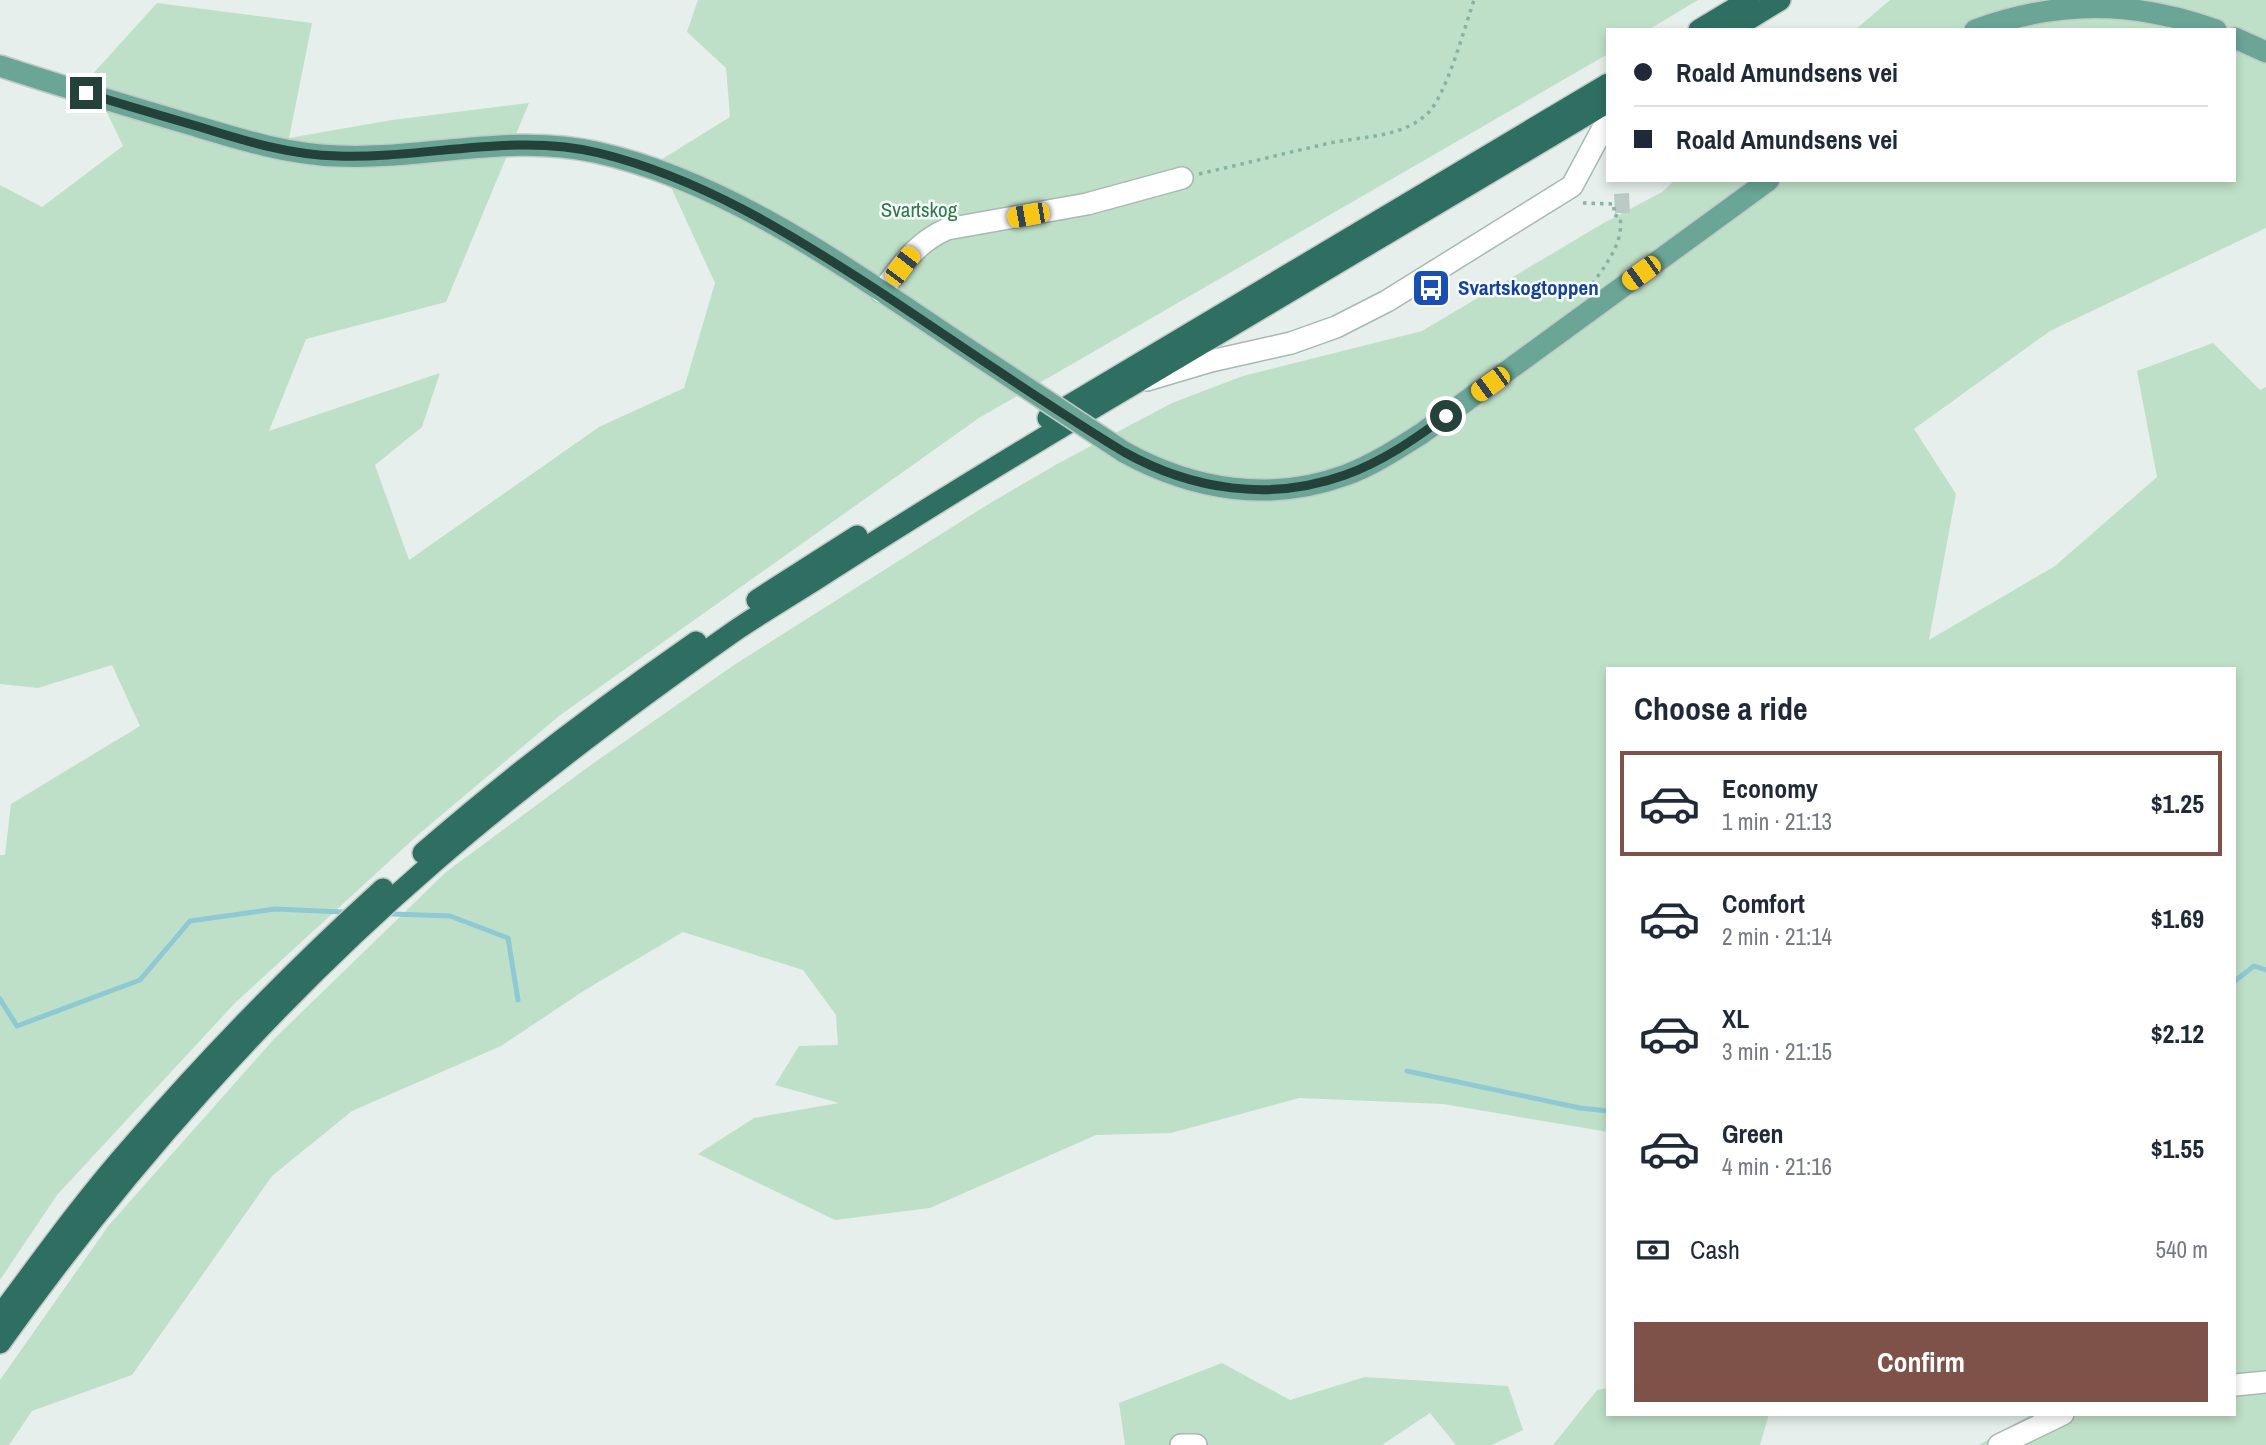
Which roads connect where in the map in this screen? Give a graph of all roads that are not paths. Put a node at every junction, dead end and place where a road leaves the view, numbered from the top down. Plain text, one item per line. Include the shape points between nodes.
1 (1749, 0) edge
2 (1780, 0) edge
3 (1702, 28) edge
4 (1734, 28) edge
5 (1979, 28) edge
6 (2210, 28) edge
7 (2236, 38) edge
8 (2266, 52) edge
9 (0, 66) edge
10 (1606, 85) edge
11 (1606, 103) edge
12 (1606, 127) edge
13 (1182, 178) road end
14 (1766, 182) edge
15 (881, 292) junction
16 (1135, 383) junction
17 (0, 1316) edge
18 (0, 1343) edge
19 (2266, 1382) edge
20 (2236, 1385) edge
21 (2059, 1416) edge
22 (1181, 1445) edge
23 (1195, 1445) edge
24 (1998, 1445) edge

1 - 3 highway
2 - 4 highway
5 - 6 main road via 2033,6 2074,0 2122,2
7 - 8 main road
9 - 15 main road via 235,138 307,154 375,155 529,145 596,152 660,170 727,200
10 - 17 highway via 848,541 576,727 423,853 256,1011 132,1145
11 - 16 highway
12 - 16 street via 1572,186 1387,301 1291,343
13 - 15 street via 1087,204 947,229 918,246
14 - 15 main road, bridge via 1421,434 1370,465 1301,487 1249,490 1174,476 1124,452
16 - 18 highway via 739,628 589,737 433,863 348,941 201,1093 138,1164
19 - 20 street
21 - 24 street
22 - 23 street

